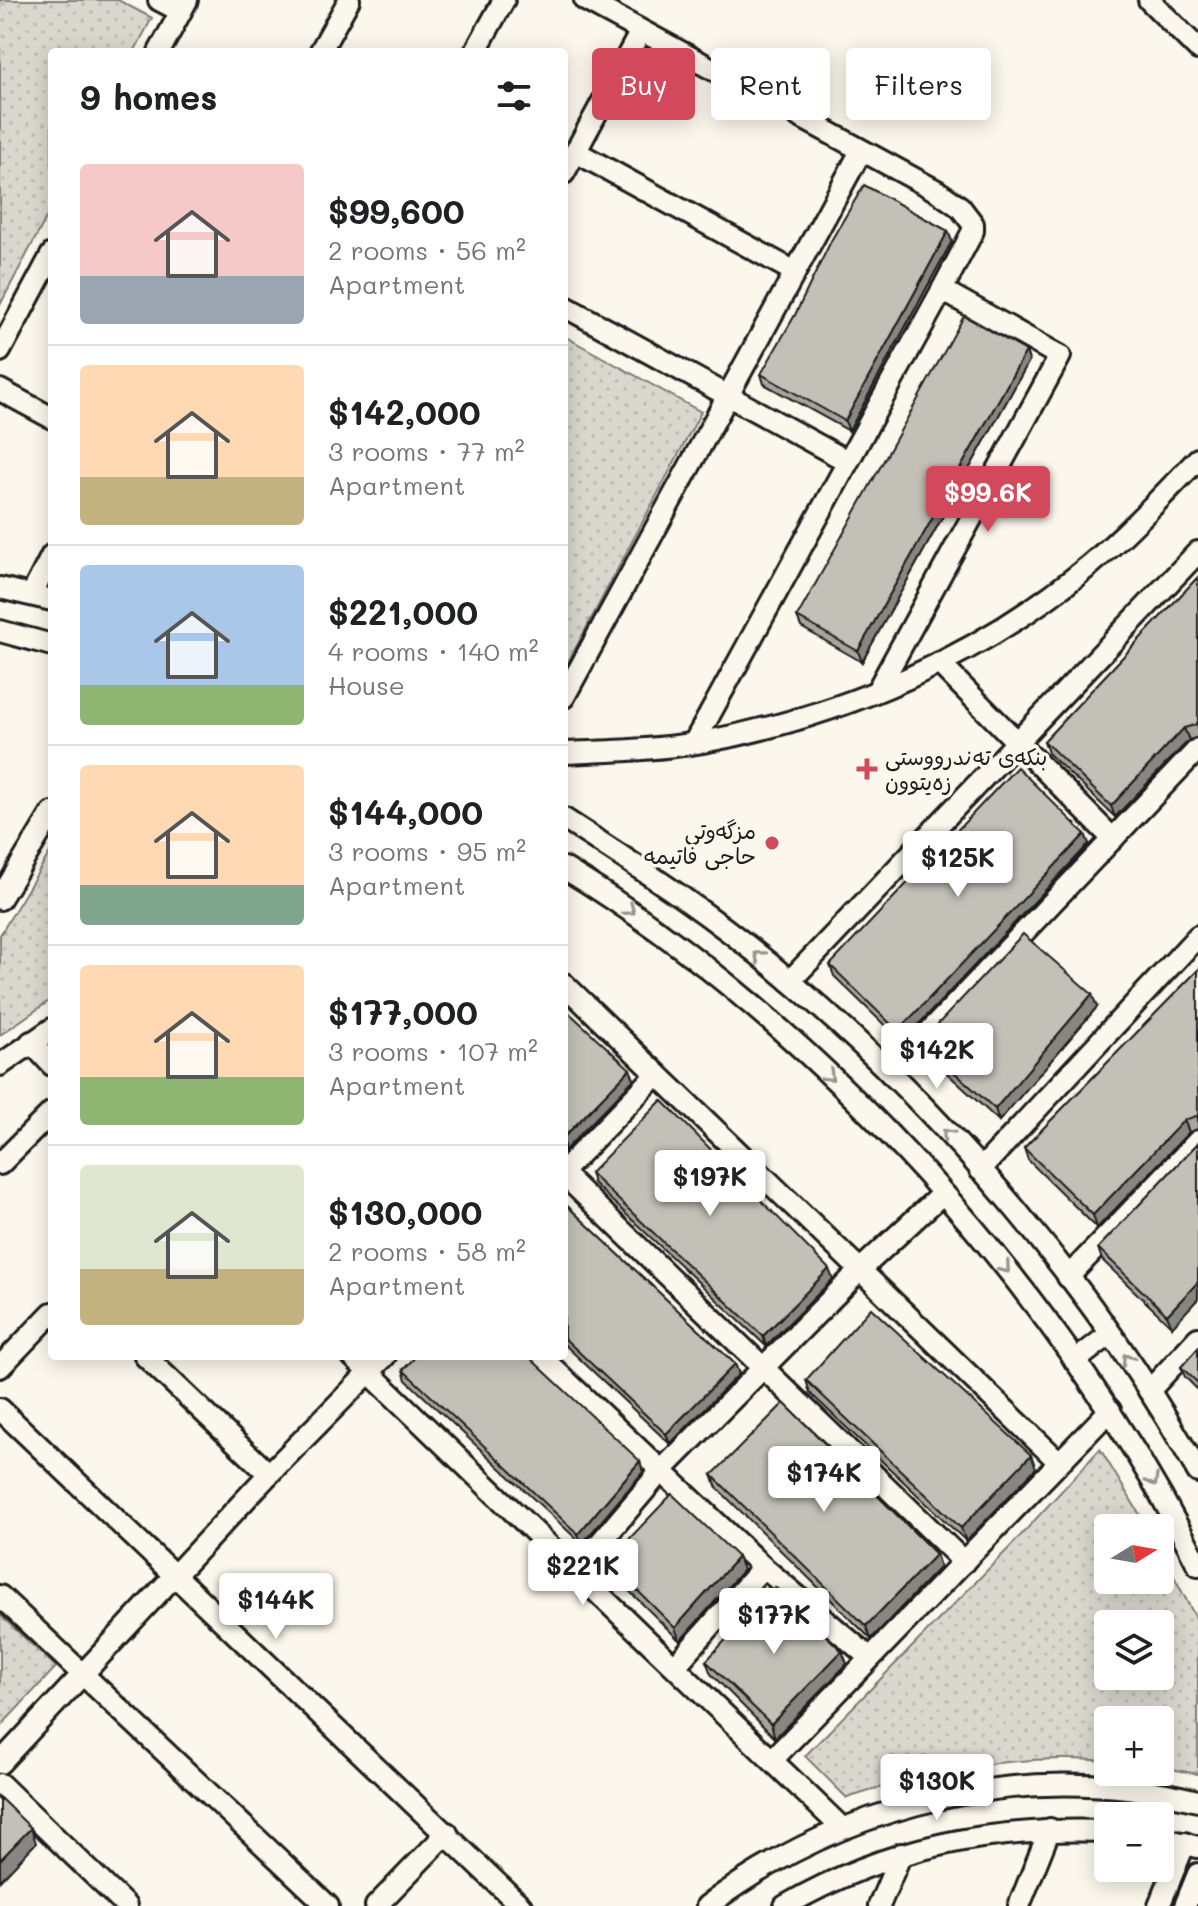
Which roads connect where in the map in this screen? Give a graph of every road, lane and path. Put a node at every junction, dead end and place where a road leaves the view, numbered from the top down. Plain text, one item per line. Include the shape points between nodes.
1 (159, 0) edge
2 (349, 0) edge
3 (504, 0) edge
4 (585, 0) edge
5 (1149, 0) edge
6 (184, 6) edge
7 (641, 31) junction
8 (161, 48) edge
9 (322, 48) edge
10 (477, 48) edge
11 (1198, 49) edge
12 (861, 151) junction
13 (576, 152) junction
14 (568, 166) edge
15 (48, 261) edge
16 (795, 272) junction
17 (942, 290) junction
18 (568, 308) edge
19 (0, 351) edge
20 (0, 390) edge
21 (728, 396) junction
22 (48, 416) edge
23 (1198, 459) edge
24 (847, 461) junction
25 (1198, 552) edge
26 (48, 563) edge
27 (0, 588) edge
28 (32, 594) junction
29 (48, 599) edge
30 (0, 631) edge
31 (48, 644) edge
32 (939, 663) junction
33 (568, 690) edge
34 (877, 691) junction
35 (694, 743) junction
36 (1017, 743) junction
37 (1198, 749) edge
38 (568, 753) edge
39 (48, 820) edge
40 (568, 822) edge
41 (1113, 839) junction
42 (568, 870) edge
43 (0, 899) edge
44 (1198, 936) edge
45 (790, 981) junction
46 (568, 988) edge
47 (48, 1031) edge
48 (31, 1042) junction
49 (48, 1061) edge
50 (0, 1065) edge
51 (890, 1073) junction
52 (657, 1074) junction
53 (48, 1116) edge
54 (1198, 1141) edge
55 (0, 1164) edge
56 (568, 1168) edge
57 (980, 1170) junction
58 (568, 1176) edge
59 (942, 1194) junction
60 (860, 1270) junction
61 (1068, 1277) junction
62 (48, 1317) edge
63 (1110, 1334) junction
64 (1198, 1338) edge
65 (149, 1360) edge
66 (356, 1360) edge
67 (381, 1360) edge
68 (544, 1360) edge
69 (1075, 1361) junction
70 (0, 1367) edge
71 (763, 1368) junction
72 (369, 1373) junction
73 (1149, 1391) junction
74 (0, 1409) edge
75 (1110, 1410) junction
76 (1059, 1462) junction
77 (661, 1471) junction
78 (1198, 1472) edge
79 (269, 1474) junction
80 (964, 1562) junction
81 (1198, 1565) edge
82 (763, 1567) junction
83 (577, 1570) junction
84 (175, 1575) junction
85 (0, 1596) edge
86 (870, 1658) junction
87 (675, 1666) junction
88 (82, 1675) junction
89 (772, 1760) junction
90 (0, 1763) edge
91 (0, 1784) edge
92 (1198, 1801) edge
93 (842, 1828) junction
94 (1050, 1829) junction
95 (1094, 1831) edge
96 (447, 1833) junction
97 (1191, 1845) edge
98 (901, 1854) junction
99 (1198, 1874) edge
100 (126, 1906) edge
101 (328, 1906) edge
102 (376, 1906) edge
103 (521, 1906) edge
104 (707, 1906) edge
105 (785, 1906) edge
106 (879, 1906) edge
107 (1019, 1906) edge
108 (1159, 1906) edge
109 (1185, 1906) edge

1 - 6 street
2 - 9 street
3 - 10 street
4 - 7 street
5 - 11 street
6 - 8 street
7 - 12 street
7 - 13 street
12 - 16 street
12 - 17 street via 937,191 970,217 973,231
13 - 14 street
13 - 16 street
15 - 19 street
16 - 21 street
17 - 24 street
17 - 34 street via 1060,356
18 - 21 street
20 - 22 street
21 - 24 street
21 - 33 street
23 - 32 street via 1090,565 1035,607
24 - 35 street
25 - 36 street
26 - 28 street
27 - 28 street
28 - 29 street
30 - 31 street
32 - 34 street
32 - 36 street
34 - 35 street via 828,710
35 - 38 street
36 - 41 street
36 - 45 street
37 - 41 street
39 - 43 street
45 -> 40 street via 641,868
41 - 51 street
42 -> 59 street via 668,938 753,1006 871,1117
44 - 57 street
45 - 51 street
46 - 52 street
47 - 48 street
48 - 49 street
48 - 50 street
57 -> 51 street
52 - 56 street
52 - 60 street
53 - 55 street
54 - 61 street
57 - 61 street
58 - 71 street
59 - 60 street
59 -> 69 street
60 - 71 street
60 - 76 street
61 - 63 street
62 - 70 street
63 - 69 street
73 -> 63 street
64 - 73 street
65 - 79 street
66 - 72 street
67 - 72 street
68 - 77 street
69 - 75 street
71 - 77 street
71 - 80 street
72 - 79 street
72 - 83 street
73 - 78 street
74 - 84 street
75 - 76 street
75 -> 81 street
76 - 80 street
77 - 82 street
77 - 83 street
79 - 84 street
80 - 86 street
82 - 86 street
82 - 87 street
83 - 87 street
84 - 88 street
84 - 96 street
85 - 88 street
86 - 89 street
87 - 89 street
88 - 90 street
88 - 101 street
89 - 93 street
91 - 100 street
92 - 93 street via 1091,1785 997,1788 905,1806
93 - 104 street via 775,1860
94 - 95 street
94 - 98 street via 989,1834
94 - 107 street
96 - 102 street
96 - 103 street
97 - 108 street
98 - 105 street
98 - 106 street
99 - 109 street

